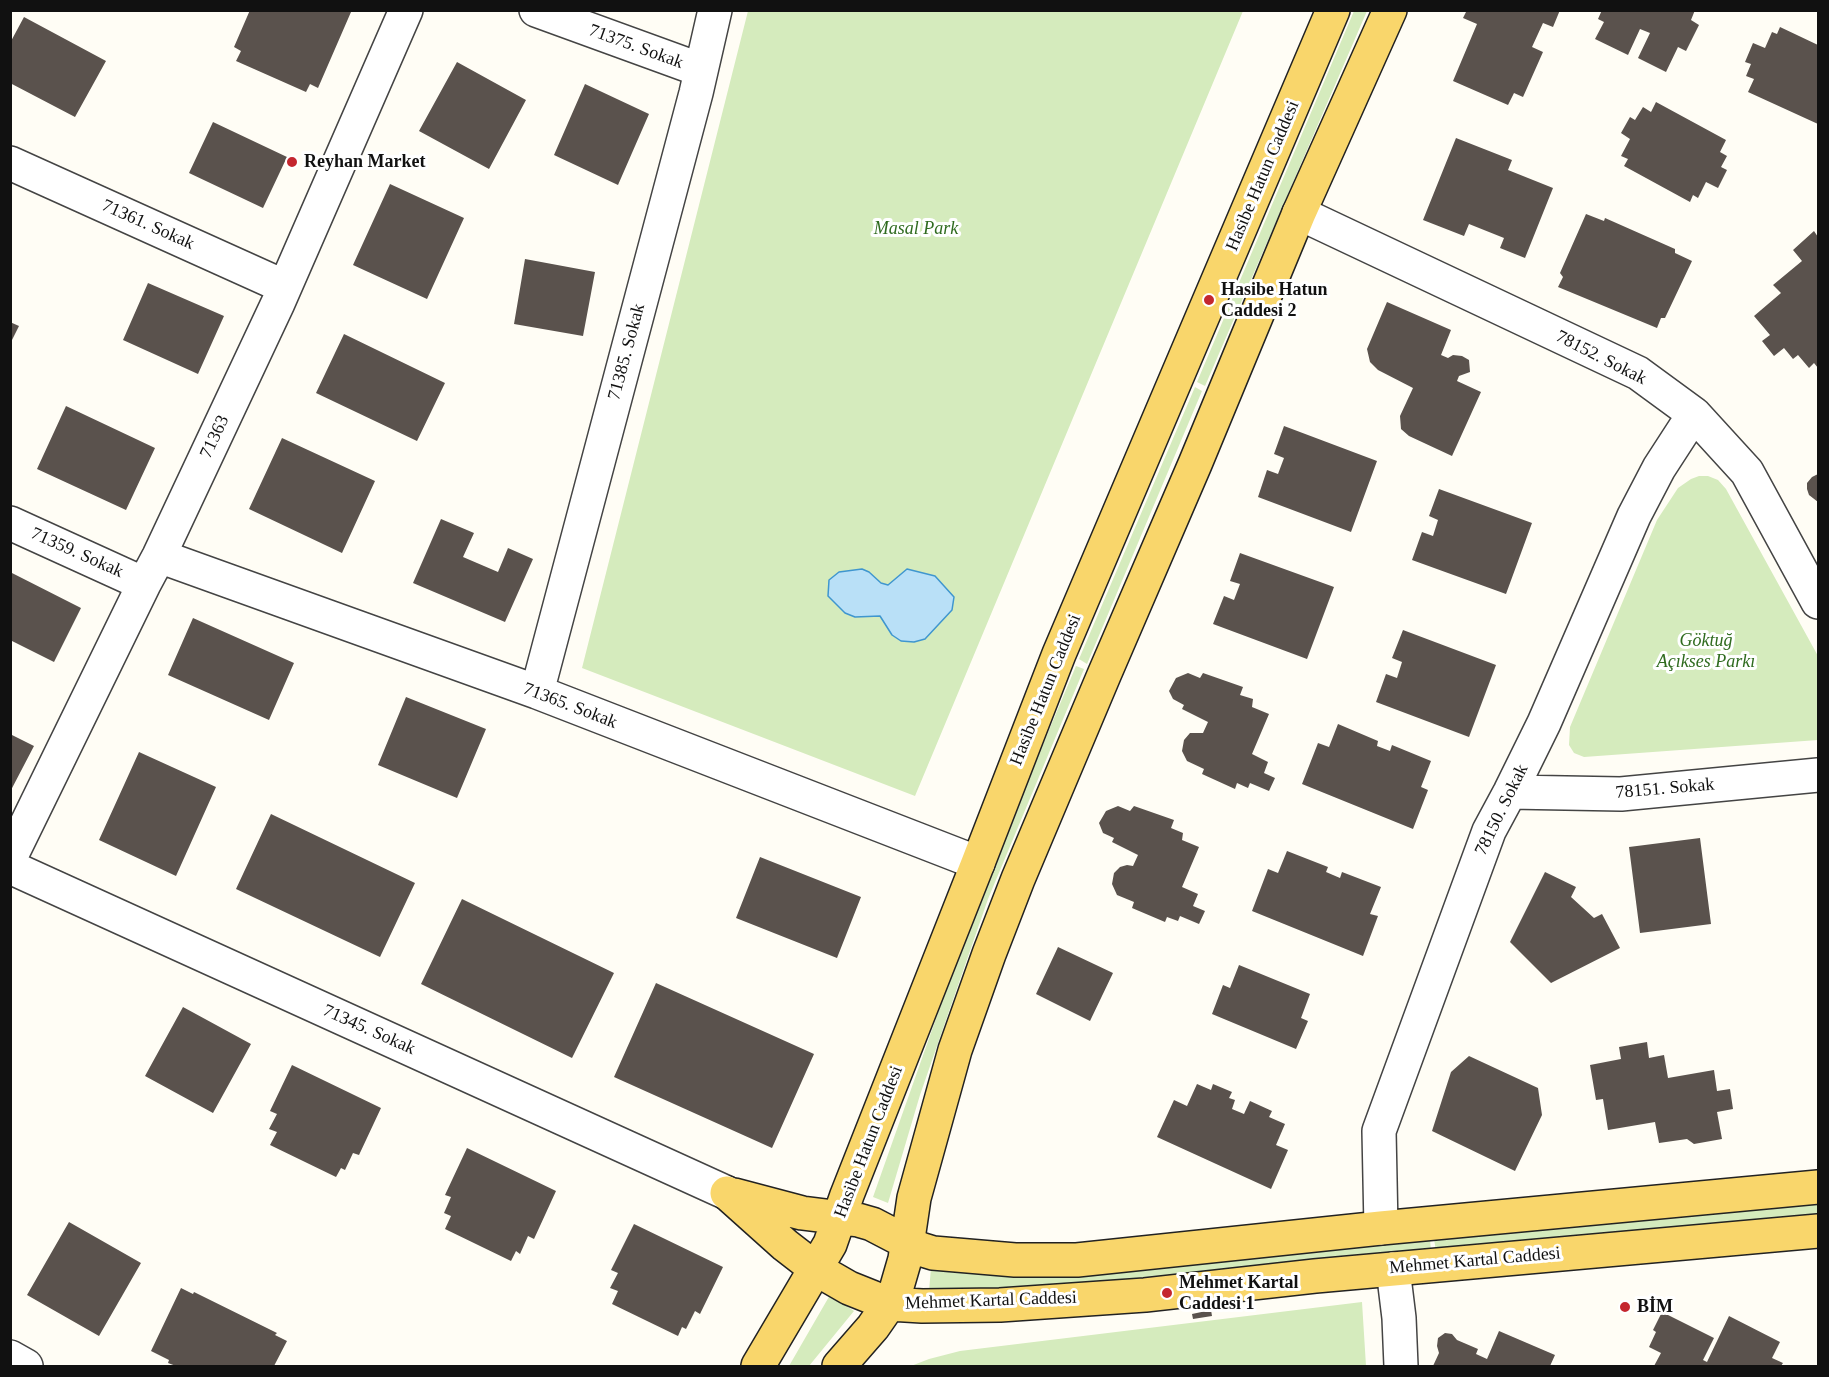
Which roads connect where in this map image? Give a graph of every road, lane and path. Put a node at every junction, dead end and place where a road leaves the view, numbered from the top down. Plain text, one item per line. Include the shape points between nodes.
1 (406, 10) edge
2 (536, 10) edge
3 (715, 10) edge
4 (1333, 10) edge
5 (1390, 10) edge
6 (701, 70) junction
7 (10, 163) edge
8 (1299, 213) junction
9 (285, 287) junction
10 (1694, 414) junction
11 (10, 523) edge
12 (152, 570) junction
13 (1818, 602) edge
14 (537, 693) junction
15 (1818, 775) edge
16 (1510, 792) junction
17 (10, 858) edge
18 (978, 864) junction
19 (10, 867) edge
20 (1818, 1187) edge
21 (727, 1193) junction
22 (839, 1218) junction
23 (1381, 1228) junction
24 (1818, 1230) edge
25 (907, 1242) junction
26 (816, 1269) junction
27 (1393, 1269) junction
28 (889, 1304) junction
29 (10, 1357) edge
30 (26, 1366) edge
31 (758, 1366) edge
32 (839, 1366) edge
33 (1401, 1366) edge

1 - 9 street, 71363
2 - 6 street, 71375. Sokak
3 - 6 street, 71385. Sokak
4 - 18 main road, Hasibe Hatun Caddesi via 1059,654
5 - 8 main road
6 - 14 street, 71385. Sokak
7 - 9 street, 71361. Sokak
8 - 10 street, 78152. Sokak via 1638,373
8 - 25 main road via 989,954 955,1050 914,1198
9 - 12 street, 71363
10 - 13 street, 78152. Sokak via 1747,472
10 - 16 street, 78150. Sokak via 1634,516
11 - 12 street, 71359. Sokak
12 - 14 street, 71365. Sokak
12 - 17 street, 71363
14 - 18 street, 71365. Sokak
15 - 16 street, 78151. Sokak via 1621,794
16 - 23 street, 78150. Sokak via 1489,831 1378,1131
18 - 22 main road, Hasibe Hatun Caddesi
19 - 21 street, 71345. Sokak
20 - 23 main road
21 - 22 main road via 802,1213
21 - 26 main road, Mehmet Kartal Caddesi
22 - 25 main road via 872,1224
22 - 26 main road, Hasibe Hatun Caddesi
23 - 25 main road via 1077,1260 943,1255
24 - 27 main road, Mehmet Kartal Caddesi
25 - 28 main road via 901,1275
26 - 28 main road, Mehmet Kartal Caddesi
26 - 31 main road, Hasibe Hatun Caddesi
27 - 28 main road, Mehmet Kartal Caddesi via 1145,1295 980,1305
27 - 33 street
28 - 32 main road
29 - 30 street

